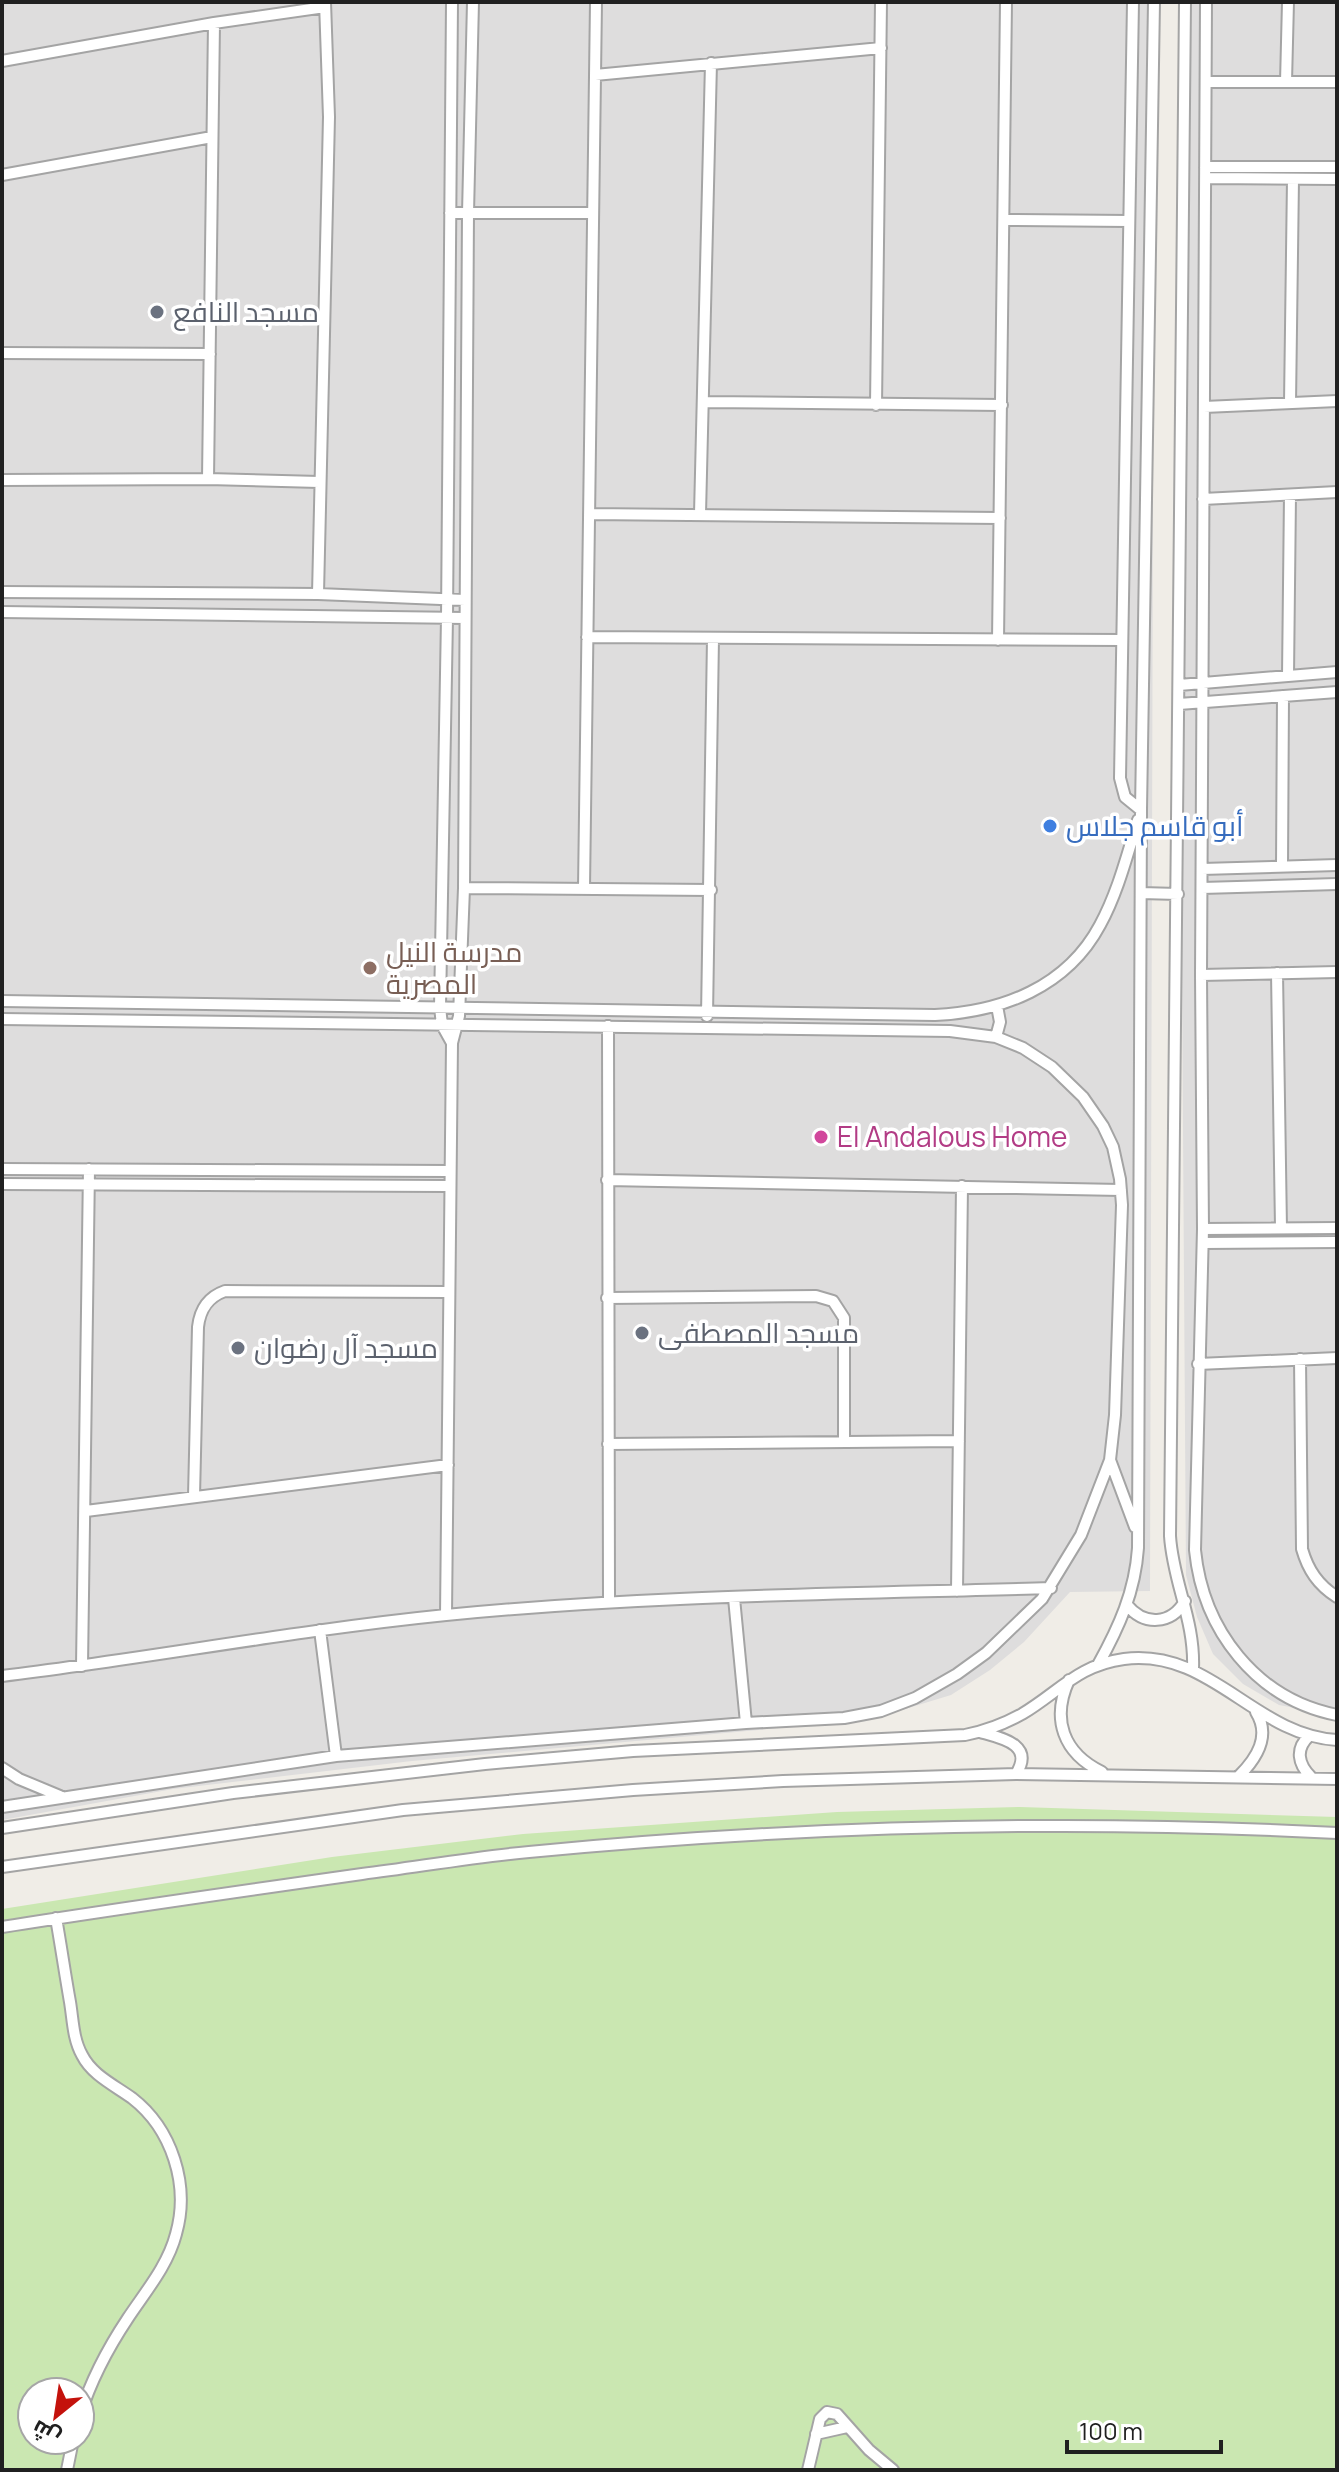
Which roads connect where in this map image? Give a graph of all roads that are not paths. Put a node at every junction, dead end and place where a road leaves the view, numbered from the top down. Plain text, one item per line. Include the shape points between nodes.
1 (452, 2) edge
2 (473, 2) edge
3 (596, 2) edge
4 (881, 2) edge
5 (1006, 2) edge
6 (1133, 2) edge
7 (1154, 2) edge
8 (1185, 2) edge
9 (1206, 2) edge
10 (1288, 2) edge
11 (325, 5) edge
12 (214, 23) junction
13 (881, 48) junction
14 (2, 61) edge
15 (711, 63) junction
16 (595, 75) junction
17 (1206, 82) junction
18 (1286, 82) junction
19 (1337, 82) edge
20 (212, 137) junction
21 (1337, 167) edge
22 (1205, 173) junction
23 (2, 175) edge
24 (1293, 179) junction
25 (1337, 179) edge
26 (450, 213) junction
27 (468, 213) junction
28 (593, 213) junction
29 (1004, 220) junction
30 (1129, 221) junction
31 (2, 353) edge
32 (210, 354) junction
33 (1337, 401) edge
34 (703, 402) junction
35 (1290, 403) junction
36 (876, 405) junction
37 (1002, 405) junction
38 (1204, 407) junction
39 (208, 479) junction
40 (2, 480) edge
41 (319, 482) junction
42 (1337, 492) edge
43 (1290, 495) junction
44 (1203, 499) junction
45 (589, 514) junction
46 (700, 514) junction
47 (1000, 518) junction
48 (2, 592) edge
49 (318, 594) junction
50 (447, 600) junction
51 (465, 600) junction
52 (2, 612) edge
53 (447, 618) junction
54 (465, 618) junction
55 (587, 637) junction
56 (713, 638) junction
57 (998, 640) junction
58 (1122, 640) junction
59 (1337, 672) edge
60 (1288, 676) junction
61 (1122, 678) junction
62 (1143, 678) junction
63 (1202, 683) junction
64 (1179, 685) junction
65 (1337, 692) edge
66 (1283, 696) junction
67 (1202, 703) junction
68 (1179, 704) junction
69 (1141, 810) junction
70 (1337, 865) edge
71 (1282, 867) junction
72 (1202, 869) junction
73 (1337, 884) edge
74 (464, 888) junction
75 (584, 888) junction
76 (1202, 888) junction
77 (711, 890) junction
78 (1141, 893) junction
79 (1178, 894) junction
80 (1337, 972) edge
81 (1277, 973) junction
82 (1201, 975) junction
83 (2, 1001) edge
84 (997, 1006) junction
85 (440, 1007) junction
86 (459, 1008) junction
87 (708, 1012) junction
88 (2, 1019) edge
89 (442, 1025) junction
90 (458, 1025) junction
91 (608, 1026) junction
92 (707, 1026) junction
93 (996, 1037) junction
94 (452, 1043) junction
95 (2, 1169) edge
96 (89, 1169) junction
97 (450, 1171) junction
98 (607, 1180) junction
99 (2, 1184) edge
100 (89, 1184) junction
101 (450, 1186) junction
102 (962, 1186) junction
103 (1121, 1190) junction
104 (1281, 1228) junction
105 (1337, 1228) edge
106 (1203, 1229) junction
107 (1337, 1242) edge
108 (1203, 1243) junction
109 (449, 1292) junction
110 (607, 1298) junction
111 (1337, 1358) edge
112 (1300, 1359) junction
113 (1198, 1364) junction
114 (844, 1441) junction
115 (959, 1441) junction
116 (608, 1444) junction
117 (1110, 1460) junction
118 (448, 1465) junction
119 (194, 1496) junction
120 (86, 1511) junction
121 (1138, 1533) junction
122 (1051, 1588) junction
123 (957, 1591) junction
124 (1337, 1597) edge
125 (734, 1598) junction
126 (609, 1601) junction
127 (1185, 1601) junction
128 (1127, 1605) junction
129 (446, 1615) junction
130 (320, 1630) junction
131 (1098, 1665) junction
132 (82, 1666) junction
133 (1193, 1669) junction
134 (2, 1676) edge
135 (1070, 1678) junction
136 (1256, 1711) junction
137 (1337, 1715) edge
138 (746, 1723) junction
139 (980, 1732) junction
140 (1309, 1736) junction
141 (1337, 1740) edge
142 (336, 1756) junction
143 (2, 1768) edge
144 (1016, 1774) junction
145 (1105, 1774) junction
146 (1239, 1776) junction
147 (1311, 1777) junction
148 (1337, 1779) edge
149 (62, 1797) junction
150 (2, 1807) edge
151 (2, 1828) edge
152 (1337, 1833) edge
153 (2, 1867) edge
154 (56, 1918) junction
155 (2, 1927) edge
156 (95, 2376) edge
157 (847, 2427) junction
158 (816, 2434) junction
159 (808, 2470) edge
160 (893, 2470) edge

1 - 26 street
2 - 27 street
3 - 16 street
4 - 13 street
5 - 29 street
6 - 30 street
7 - 62 street
8 - 64 street
9 - 17 street
10 - 18 street
11 - 12 street
11 - 41 street via 328,131
12 - 14 street
12 - 20 street
13 - 15 street
13 - 36 street
15 - 16 street
15 - 34 street
16 - 28 street
17 - 18 street
17 - 22 street
18 - 19 street
20 - 23 street
20 - 32 street
21 - 22 street
22 - 24 street
22 - 38 street
24 - 25 street
24 - 35 street
26 - 27 street
26 - 50 street
27 - 28 street
27 - 51 street
28 - 45 street
29 - 30 street
29 - 37 street
30 - 58 street
31 - 32 street
32 - 39 street
33 - 35 street
34 - 36 street
34 - 46 street
35 - 38 street
36 - 37 street
37 - 47 street
38 - 44 street
39 - 40 street
39 - 41 street
41 - 49 street
42 - 43 street
43 - 44 street
43 - 60 street
44 - 63 street
45 - 46 street
45 - 55 street
46 - 47 street
47 - 57 street
48 - 49 street
49 - 50 street
50 - 51 street
50 - 53 street
51 - 54 street
52 - 53 street
53 - 54 street
53 - 85 street
54 - 74 street
55 - 56 street
55 - 75 street
56 - 57 street
56 - 77 street
57 - 58 street
58 - 61 street
59 - 60 street
60 - 63 street
61 - 62 street
61 - 69 street via 1120,784 1129,802
62 - 69 street
63 - 64 street
63 - 67 street
64 - 68 street
65 - 66 street
66 - 67 street
66 - 71 street
67 - 68 street
67 - 72 street
68 - 79 street
69 - 78 street
69 - 84 street via 1093,937 1050,981
70 - 71 street
71 - 72 street
72 - 76 street
73 - 76 street
74 - 75 street
74 - 86 street
75 - 77 street
76 - 82 street
77 - 87 street
78 - 79 street
78 - 121 street
79 - 127 street via 1170,1536
80 - 81 street
81 - 82 street
81 - 104 street
82 - 106 street
83 - 85 street
84 - 87 street via 935,1015
84 - 93 street
85 - 86 street
85 - 89 street
86 - 87 street
86 - 90 street
87 - 92 street
88 - 89 street
89 - 90 street
89 - 94 street
90 - 91 street
90 - 94 street
91 - 92 street
91 - 98 street
92 - 93 street via 950,1031
93 - 103 street via 1045,1062 1083,1097 1113,1147
94 - 97 street
95 - 96 street
96 - 97 street
96 - 100 street
97 - 101 street
98 - 102 street
98 - 110 street
99 - 100 street
100 - 101 street
100 - 120 street
101 - 109 street
102 - 103 street
102 - 115 street
103 - 117 street
104 - 105 street
104 - 106 street
106 - 108 street
107 - 108 street
108 - 113 street
109 - 118 street
109 - 119 street via 225,1291 208,1300 198,1327
110 - 114 street via 816,1296 833,1301 844,1318
110 - 116 street
111 - 112 street
112 - 113 street
112 - 124 street via 1302,1549 1311,1573
113 - 137 street via 1195,1550 1205,1601 1225,1640 1254,1673 1297,1702
114 - 115 street
114 - 116 street
115 - 123 street
116 - 126 street
117 - 121 street
117 - 122 street via 1081,1535
118 - 119 street
118 - 129 street
119 - 120 street
120 - 132 street
121 - 128 street
122 - 123 street
122 - 138 street via 986,1653 915,1698 844,1718
123 - 125 street
125 - 126 street
125 - 138 street
126 - 129 street
127 - 128 street via 1174,1615 1157,1620 1140,1617
127 - 133 street
128 - 131 street
129 - 130 street
130 - 132 street
130 - 142 street
131 - 133 street via 1152,1658
131 - 135 street
132 - 134 street
133 - 136 street
135 - 139 street via 1024,1713
135 - 145 street via 1062,1703 1064,1738 1080,1758
136 - 140 street
136 - 146 street via 1263,1741
138 - 142 street
139 - 144 street via 1008,1740 1018,1749 1022,1762
139 - 151 street via 471,1765 219,1794
140 - 141 street
140 - 147 street via 1299,1753
142 - 149 street
143 - 149 street
144 - 145 street
144 - 153 street via 783,1781 477,1802
145 - 146 street
146 - 147 street
147 - 148 street
149 - 150 street
152 - 154 street via 1092,1826 677,1840 525,1852
154 - 155 street
154 - 156 street via 79,2051 160,2127 181,2189 177,2233 169,2252
157 - 158 street
157 - 158 street via 837,2414 827,2412
157 - 160 street
158 - 159 street

